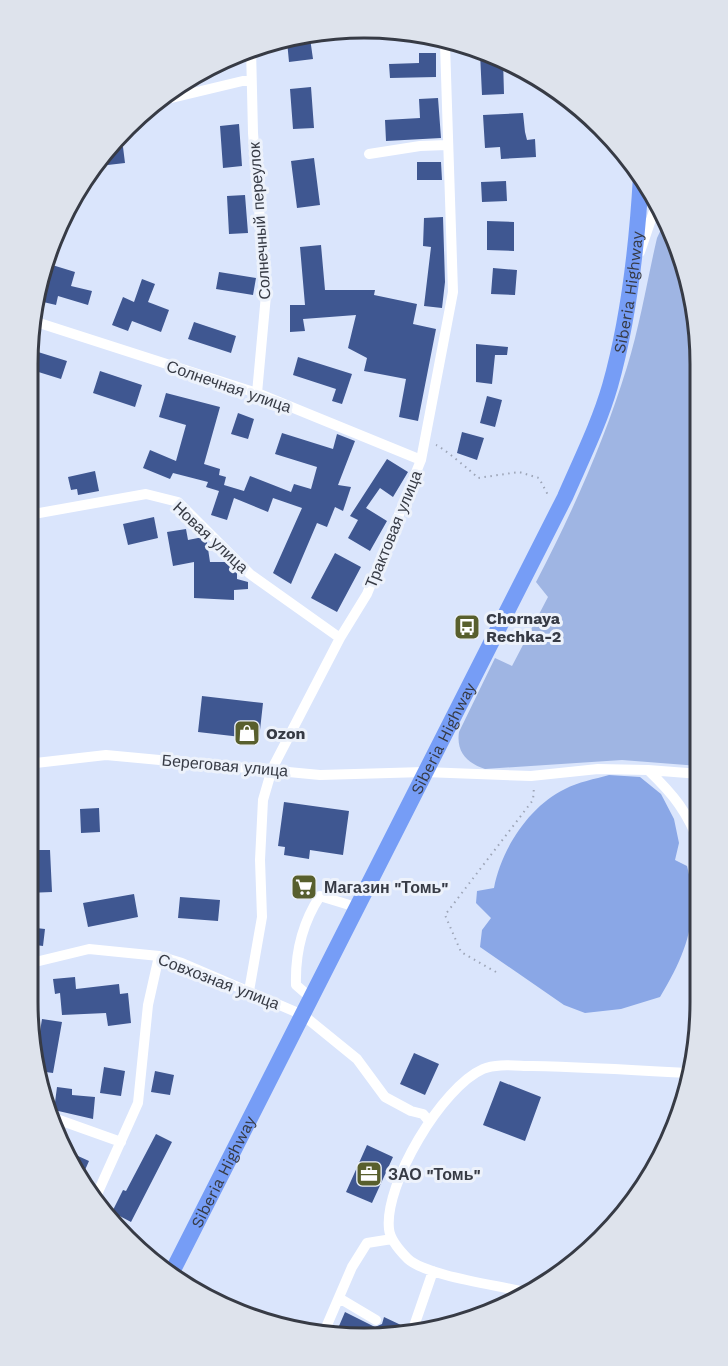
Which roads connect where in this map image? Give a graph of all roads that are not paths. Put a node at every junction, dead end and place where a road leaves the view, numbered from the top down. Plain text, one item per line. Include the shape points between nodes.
1 (445, 48) edge
2 (251, 58) edge
3 (251, 79) junction
4 (178, 97) edge
5 (447, 145) junction
6 (369, 154) dead end
7 (640, 191) edge
8 (653, 213) edge
9 (629, 286) junction
10 (40, 323) edge
11 (257, 393) junction
12 (421, 460) junction
13 (38, 513) edge
14 (340, 638) junction
15 (38, 763) edge
16 (272, 769) junction
17 (648, 770) junction
18 (424, 772) junction
19 (690, 773) edge
20 (690, 822) edge
21 (356, 907) junction
22 (159, 956) junction
23 (38, 961) edge
24 (249, 991) junction
25 (311, 998) junction
26 (303, 1015) junction
27 (682, 1073) edge
28 (60, 1120) edge
29 (429, 1121) junction
30 (121, 1142) junction
31 (98, 1191) edge
32 (392, 1239) junction
33 (174, 1267) edge
34 (432, 1271) junction
35 (517, 1290) edge
36 (339, 1298) junction
37 (376, 1320) dead end
38 (414, 1325) edge
39 (326, 1326) edge

1 - 5 street, Трактовая улица
2 - 3 street, Солнечный переулок
3 - 4 street
3 - 11 street, Солнечный переулок via 267,296
5 - 6 street
5 - 12 street, Трактовая улица via 453,292
7 - 9 highway, Siberia Highway
8 - 9 street
9 - 18 highway, Siberia Highway via 610,386 594,430
10 - 11 street, Солнечная улица
11 - 12 street, Солнечная улица
12 - 14 street, Трактовая улица via 367,594
13 - 14 street, Новая улица via 146,494 178,502 250,574
14 - 16 street, Трактовая улица
15 - 16 street, Береговая улица via 106,755
16 - 18 street, Береговая улица via 320,775
16 - 24 street, Трактовая улица via 263,800 262,917
17 - 18 street, Береговая улица via 598,768 531,776
17 - 19 street, Береговая улица
17 - 20 street via 675,796
18 - 21 highway, Siberia Highway
21 - 25 highway, Siberia Highway
21 - 25 street via 320,896 306,918 296,985
22 - 23 street, Совхозная улица via 89,949
22 - 24 street, Совхозная улица
22 - 30 street via 148,1005 138,1103
24 - 26 street, Совхозная улица
25 - 26 highway, Siberia Highway
26 - 29 street, Совхозная улица via 357,1059 385,1097 411,1112 423,1114
26 - 33 highway, Siberia Highway
27 - 29 street via 583,1067 485,1068 460,1086
28 - 30 street
29 - 32 street via 401,1176 388,1220
30 - 31 street
32 - 34 street via 415,1265
32 - 36 street via 367,1243
34 - 35 street
34 - 38 street
36 - 37 street
36 - 39 street

